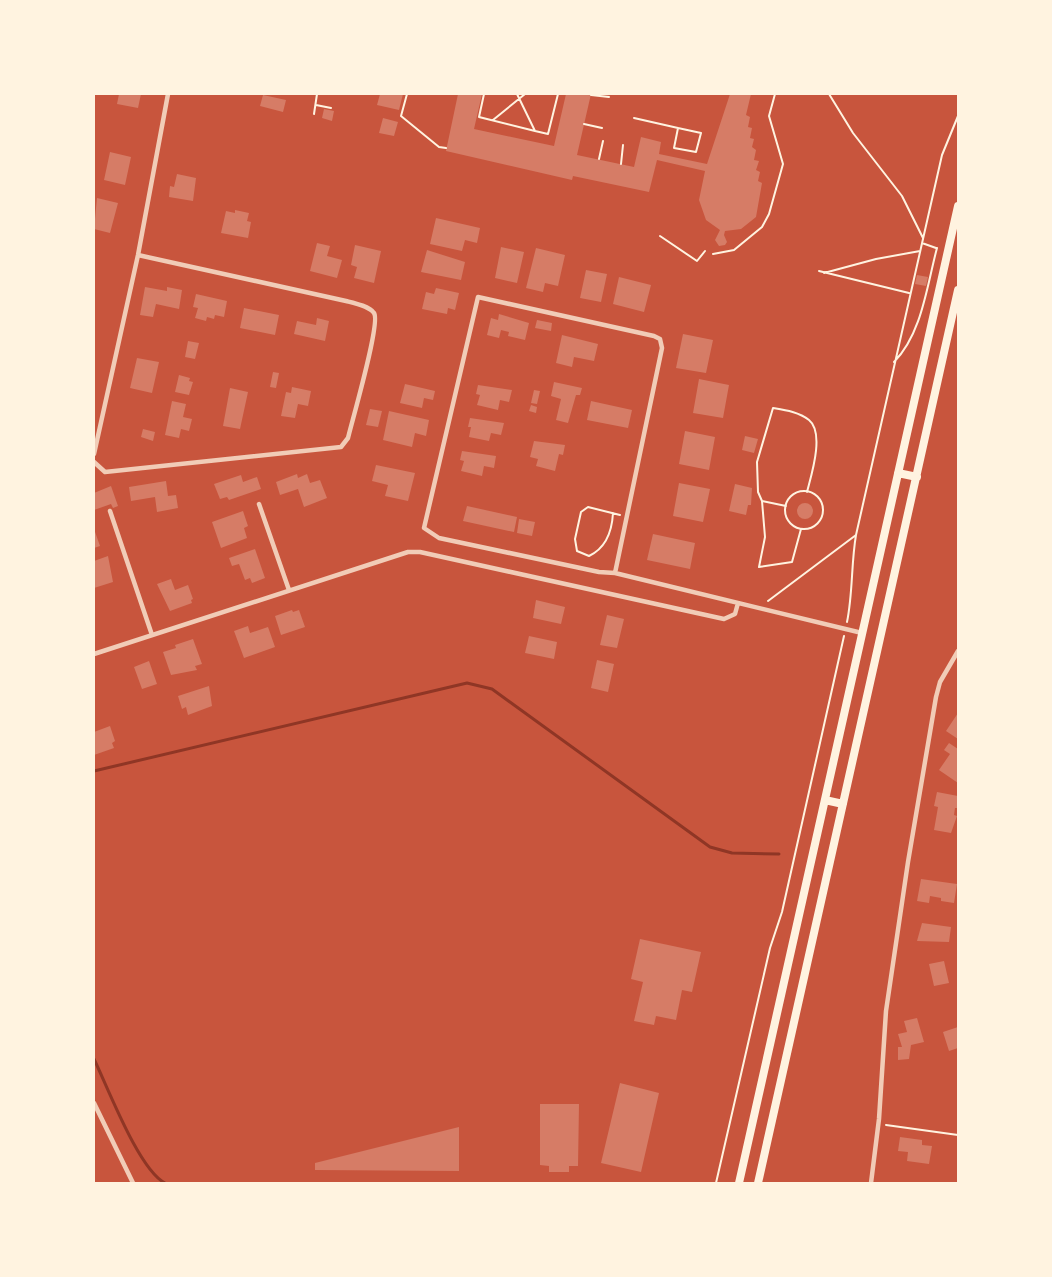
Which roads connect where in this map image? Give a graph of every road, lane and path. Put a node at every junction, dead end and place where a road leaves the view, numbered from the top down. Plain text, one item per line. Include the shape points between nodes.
1 (168, 94) edge
2 (317, 94) edge
3 (407, 94) edge
4 (484, 94) edge
5 (517, 94) edge
6 (525, 94) edge
7 (558, 94) edge
8 (775, 94) edge
9 (829, 94) edge
10 (591, 95) edge
11 (519, 98) junction
12 (609, 98) dead end
13 (316, 105) junction
14 (331, 108) dead end
15 (314, 114) dead end
16 (958, 116) edge
17 (634, 118) dead end
18 (493, 120) junction
19 (584, 124) dead end
20 (602, 128) dead end
21 (678, 128) junction
22 (535, 131) junction
23 (603, 140) dead end
24 (623, 144) dead end
25 (446, 148) dead end
26 (599, 159) dead end
27 (621, 164) dead end
28 (958, 206) edge
29 (660, 236) dead end
30 (922, 238) junction
31 (922, 243) junction
32 (937, 248) junction
33 (940, 249) dead end
34 (705, 251) dead end
35 (920, 252) junction
36 (713, 254) dead end
37 (138, 255) junction
38 (819, 271) dead end
39 (824, 273) junction
40 (958, 290) edge
41 (910, 294) junction
42 (894, 362) junction
43 (94, 454) edge
44 (94, 462) edge
45 (898, 473) junction
46 (917, 477) junction
47 (807, 492) junction
48 (762, 501) junction
49 (259, 504) dead end
50 (786, 506) junction
51 (110, 511) dead end
52 (613, 513) junction
53 (627, 517) junction
54 (801, 529) junction
55 (856, 534) junction
56 (615, 573) junction
57 (289, 590) junction
58 (738, 603) junction
59 (759, 608) junction
60 (846, 628) junction
61 (862, 633) junction
62 (152, 635) junction
63 (958, 651) edge
64 (94, 654) edge
65 (825, 800) junction
66 (843, 804) junction
67 (94, 1103) edge
68 (879, 1124) junction
69 (958, 1135) edge
70 (133, 1183) edge
71 (716, 1183) edge
72 (739, 1183) edge
73 (758, 1183) edge
74 (872, 1183) edge

1 - 37 street
2 - 13 path
3 - 25 path via 401,116 439,147
4 - 18 path via 479,117
5 - 11 path
6 - 11 path
7 - 22 path via 548,134
8 - 36 path via 769,116 783,164 769,214 762,227 734,250
9 - 30 path via 853,133 902,196
10 - 12 path
11 - 18 path
11 - 22 path
13 - 14 path
13 - 15 path
16 - 30 path via 942,155
17 - 21 path
18 - 22 path
19 - 20 path
21 - 21 path via 674,148 696,152 701,133
23 - 26 path
24 - 27 path
28 - 45 main road
29 - 34 path via 697,262
30 - 31 path
31 - 32 path
31 - 35 path
32 - 33 path
32 - 42 path via 916,327 902,355
35 - 39 path via 876,259
35 - 41 path
37 - 43 street
37 - 44 street via 346,300 374,312 377,318 374,338 348,438 341,447 105,472
38 - 39 path
39 - 41 path
40 - 46 main road
41 - 42 path
42 - 55 path
45 - 46 main road
45 - 61 main road
46 - 66 main road
47 - 48 path via 814,468 815,432 811,421 797,413 773,408 757,462 758,492
47 - 50 path via 792,497
47 - 54 path via 817,497 823,512 815,526
48 - 50 path
48 - 54 path via 765,537 759,567 792,562
49 - 57 street
50 - 54 path via 790,522
51 - 62 street
52 - 52 path via 588,507 581,512 575,539 577,551 589,556 600,549 610,532
52 - 53 path
53 - 56 street
53 - 56 street via 662,348 660,340 654,336 478,297 424,528 439,538
55 - 59 path
55 - 60 path via 851,566 852,599
56 - 58 street
57 - 58 street via 408,552 420,552 724,619 735,614
57 - 62 street
58 - 59 street
59 - 60 street
60 - 61 street
60 - 71 path
61 - 65 main road
62 - 64 street
63 - 68 street via 940,682 936,697 908,862 886,1011
65 - 66 main road
65 - 72 main road
66 - 73 main road
67 - 70 street
68 - 69 path
68 - 74 street

